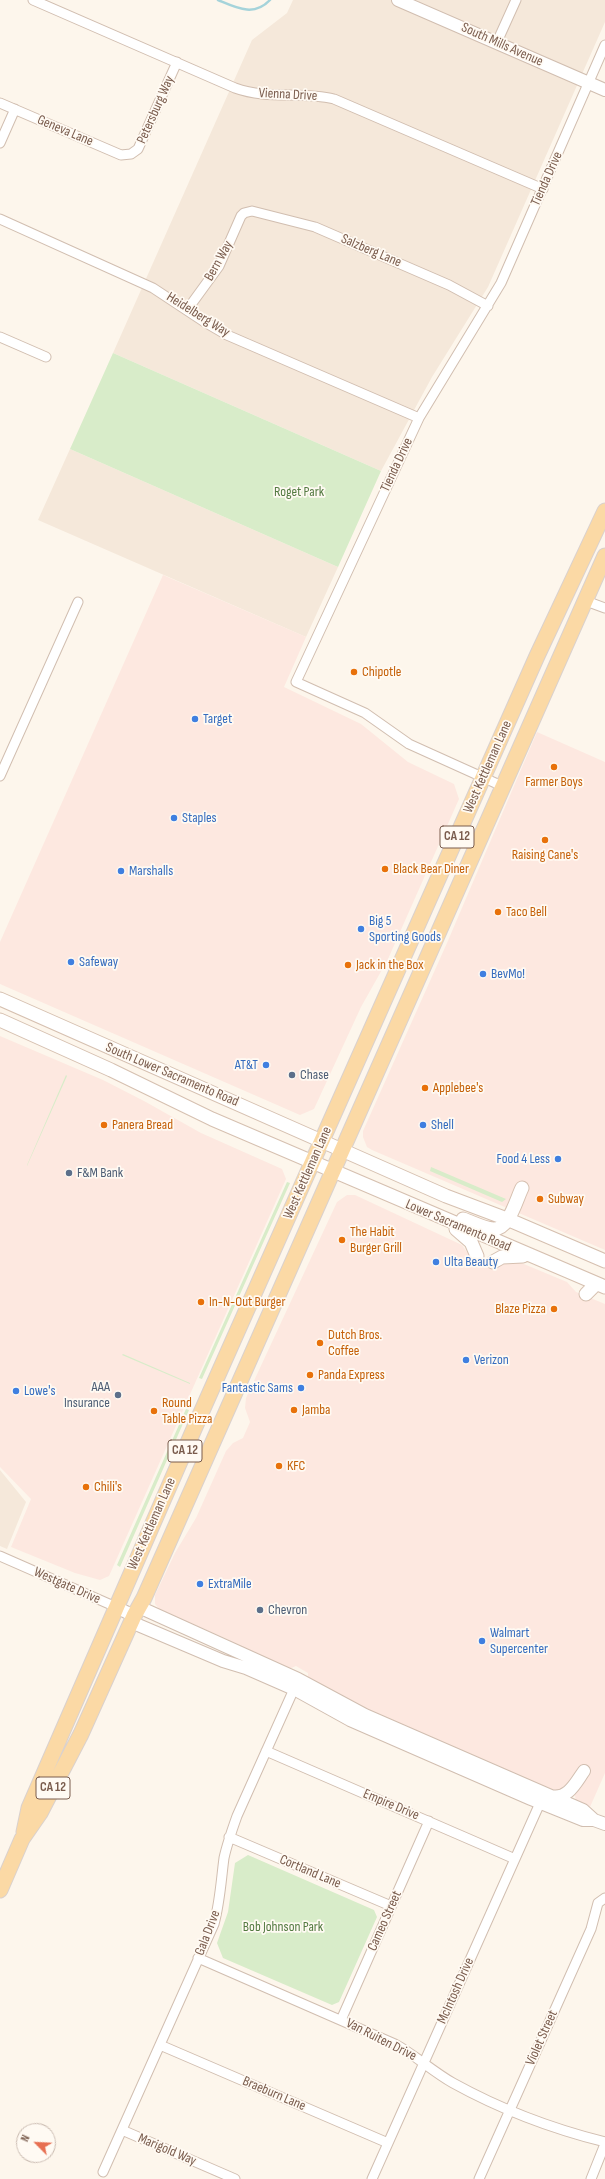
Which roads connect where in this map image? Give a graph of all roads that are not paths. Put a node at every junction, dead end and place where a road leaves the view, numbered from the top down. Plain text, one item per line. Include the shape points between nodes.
1 (33, 0) edge
2 (516, 0) edge
3 (405, 1) edge
4 (497, 42) junction
5 (605, 45) edge
6 (177, 62) junction
7 (587, 83) junction
8 (605, 90) edge
9 (0, 103) edge
10 (15, 109) junction
11 (0, 143) edge
12 (131, 154) joint
13 (543, 189) junction
14 (248, 211) joint
15 (0, 219) edge
16 (488, 306) junction
17 (187, 310) junction
18 (0, 337) edge
19 (46, 357) dead end
20 (419, 418) junction
21 (605, 511) edge
22 (605, 556) edge
23 (586, 601) junction
24 (78, 602) dead end
25 (605, 608) edge
26 (0, 776) edge
27 (483, 778) junction
28 (502, 786) junction
29 (0, 999) edge
30 (0, 1020) edge
31 (322, 1142) junction
32 (343, 1151) junction
33 (312, 1163) junction
34 (334, 1173) junction
35 (522, 1188) dead end
36 (436, 1216) junction
37 (507, 1219) junction
38 (477, 1256) dead end
39 (538, 1259) junction
40 (493, 1262) dead end
41 (605, 1262) edge
42 (600, 1285) edge
43 (590, 1296) dead end
44 (0, 1556) edge
45 (116, 1608) junction
46 (135, 1615) junction
47 (296, 1684) junction
48 (266, 1751) junction
49 (543, 1799) junction
50 (583, 1810) junction
51 (429, 1821) junction
52 (599, 1822) edge
53 (229, 1837) junction
54 (22, 1839) junction
55 (515, 1858) junction
56 (0, 1890) edge
57 (605, 1898) edge
58 (391, 1906) junction
59 (198, 1958) junction
60 (341, 2020) junction
61 (160, 2045) junction
62 (424, 2063) junction
63 (510, 2110) junction
64 (122, 2130) junction
65 (388, 2143) junction
66 (605, 2143) edge
67 (103, 2172) dead end
68 (235, 2179) edge
69 (372, 2179) edge
70 (479, 2179) edge
71 (591, 2179) edge

1 - 6 street, Vienna Drive
2 - 4 street
3 - 4 street, South Mills Avenue
4 - 7 street, South Mills Avenue
5 - 7 street, Tienda Drive
6 - 12 street, Petersburg Way via 138,149
6 - 13 street, Vienna Drive via 249,93 334,99
7 - 8 street, South Mills Avenue
7 - 13 street, Tienda Drive
9 - 10 street, Geneva Lane
10 - 11 street
10 - 12 street, Geneva Lane via 121,155
13 - 16 street, Tienda Drive
14 - 16 street, Salzberg Lane via 264,212 315,227 449,285
14 - 17 street, Bern Way via 239,220 219,266
15 - 17 street, Heidelberg Way via 148,286
16 - 20 street, Tienda Drive
17 - 20 street, Heidelberg Way via 227,334
18 - 19 street
20 - 27 street, Tienda Drive via 296,682 366,713 409,744
21 - 27 main road, West Kettleman Lane / CA 12
22 - 23 main road, West Kettleman Lane / CA 12
23 - 25 street
23 - 28 main road, West Kettleman Lane / CA 12
24 - 26 street
27 - 28 street, Tienda Drive
27 - 31 main road, West Kettleman Lane / CA 12
28 - 32 main road, West Kettleman Lane / CA 12
29 - 31 main road, South Lower Sacramento Road
30 - 33 main road, South Lower Sacramento Road via 111,1070 212,1120
31 - 32 main road, South Lower Sacramento Road
31 - 33 main road, West Kettleman Lane / CA 12
32 - 34 main road, West Kettleman Lane / CA 12
32 - 37 main road, Lower Sacramento Road via 446,1196
33 - 34 main road, Lower Sacramento Road
33 - 45 main road, West Kettleman Lane / CA 12
34 - 36 main road, Lower Sacramento Road
34 - 46 main road, West Kettleman Lane / CA 12
35 - 37 main road
36 - 37 main road via 453,1216 494,1230 501,1228
36 - 38 main road via 471,1242
36 - 39 main road, Lower Sacramento Road
37 - 41 main road, Lower Sacramento Road
39 - 40 main road via 521,1255 502,1257
39 - 42 main road, Lower Sacramento Road
42 - 43 main road
44 - 45 street, Westgate Drive
45 - 46 street, Westgate Drive
45 - 54 main road, West Kettleman Lane / CA 12 via 29,1808
46 - 47 street
46 - 47 street via 223,1661
46 - 54 main road, West Kettleman Lane / CA 12 via 81,1734 40,1813
47 - 48 street, Gala Drive
47 - 49 street via 350,1720
48 - 51 street, Empire Drive
48 - 53 street, Gala Drive
49 - 50 street
49 - 50 street via 565,1795 584,1771 573,1800 577,1807
49 - 52 street via 583,1820
49 - 55 street, McIntosh Drive
50 - 52 street
51 - 55 street, Empire Drive
51 - 58 street, Cameo Street
53 - 58 street, Cortland Lane
53 - 59 street, Gala Drive via 224,1857 220,1903 214,1924
54 - 56 main road, West Kettleman Lane / CA 12
55 - 62 street, McIntosh Drive
57 - 63 street, Violet Street via 598,1903 591,1929
58 - 60 street, Cameo Street
59 - 60 street, Van Ruiten Drive
59 - 61 street, Gala Drive
60 - 62 street, Van Ruiten Drive via 394,2044
61 - 64 street, Gala Drive
61 - 65 street, Braeburn Lane
62 - 63 street, Van Ruiten Drive via 455,2084
62 - 65 street, McIntosh Drive
63 - 66 street, Van Ruiten Drive
63 - 70 street, Violet Street
64 - 67 street, Gala Drive
64 - 68 street, Marigold Way
65 - 69 street, McIntosh Drive
66 - 71 street

